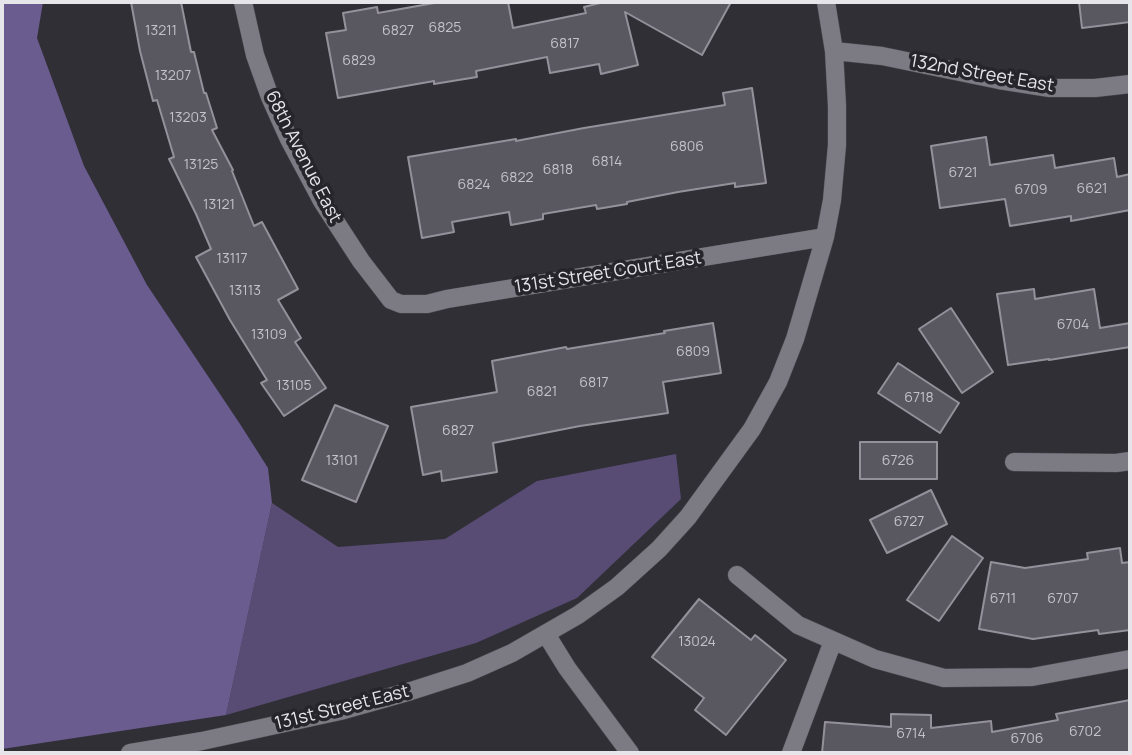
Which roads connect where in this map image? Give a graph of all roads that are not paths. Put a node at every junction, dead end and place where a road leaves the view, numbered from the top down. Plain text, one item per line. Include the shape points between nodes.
1 (243, 2) edge
2 (826, 2) edge
3 (834, 51) junction
4 (1130, 84) edge
5 (825, 237) junction
6 (391, 300) joint
7 (1130, 461) edge
8 (1014, 462) dead end
9 (737, 575) dead end
10 (546, 635) junction
11 (832, 641) junction
12 (1130, 659) edge
13 (130, 753) edge
14 (629, 753) edge
15 (791, 753) edge

1 - 6 street, 68th Avenue East via 255,55 289,139 322,201
2 - 3 street, 131st Street East
3 - 4 street, 132nd Street East via 1050,88
3 - 5 street, 131st Street East via 837,145
5 - 6 street, 131st Street Court East via 427,304
5 - 10 street, 131st Street East via 795,339 752,429 659,549 617,587
7 - 8 street
9 - 11 street via 798,625
10 - 13 street, 131st Street East via 467,673 411,691 327,714
10 - 14 street
11 - 12 street via 875,659 944,678 1032,677
11 - 15 street

